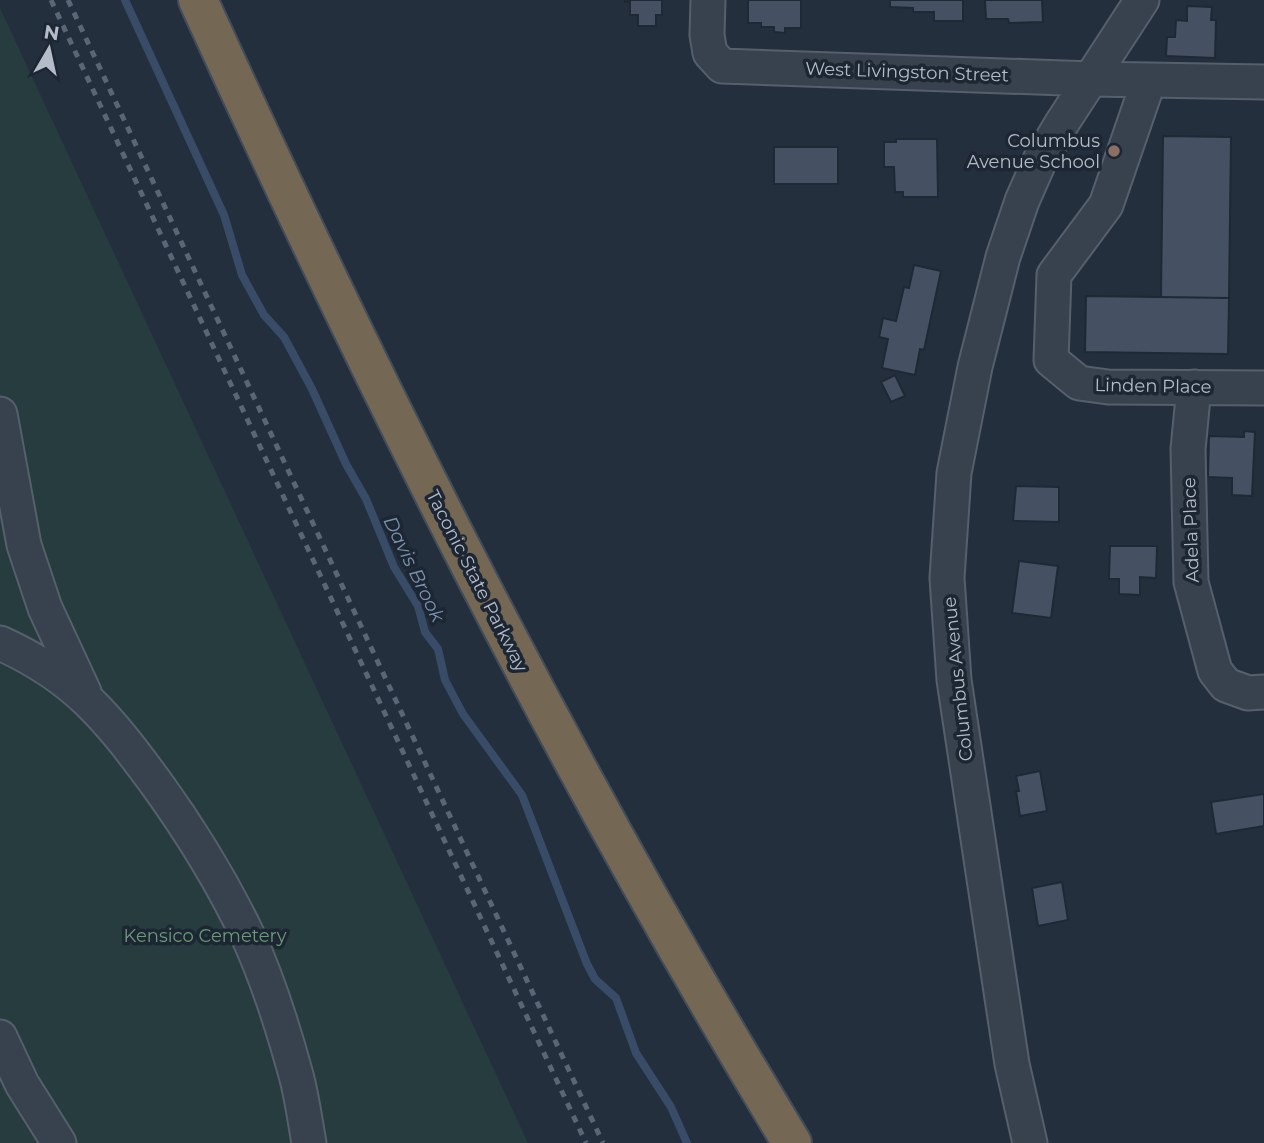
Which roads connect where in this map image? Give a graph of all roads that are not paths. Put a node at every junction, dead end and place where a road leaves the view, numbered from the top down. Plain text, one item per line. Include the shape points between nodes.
1 (169, 0) edge
2 (198, 0) edge
3 (708, 0) edge
4 (1142, 0) edge
5 (1092, 79) junction
6 (1149, 80) junction
7 (1264, 82) edge
8 (1194, 387) junction
9 (1264, 388) edge
10 (0, 415) edge
11 (0, 643) edge
12 (1256, 693) edge
13 (87, 698) junction
14 (0, 1037) edge
15 (59, 1143) edge
16 (309, 1143) edge
17 (761, 1143) edge
18 (792, 1143) edge
19 (1030, 1143) edge

1 - 17 highway, Taconic State Parkway via 365,416 481,646 630,920
2 - 18 highway, Taconic State Parkway via 346,317 510,644 653,908
3 - 5 street, West Livingston Street via 710,53 722,66
4 - 5 street, Columbus Avenue
5 - 6 street, West Livingston Street
5 - 19 street, Columbus Avenue via 1040,160 1003,257 962,424 949,527 947,578 954,680 1012,1064
6 - 7 street, West Livingston Street
6 - 8 street, Linden Place via 1106,205 1054,275 1051,360 1079,383
8 - 9 street, Linden Place
8 - 12 street, Adela Place via 1188,449 1191,582 1215,671 1226,685
10 - 13 street via 24,545 45,608
11 - 13 street via 54,671
13 - 16 street via 172,806 247,935 297,1077
14 - 15 street via 22,1084

